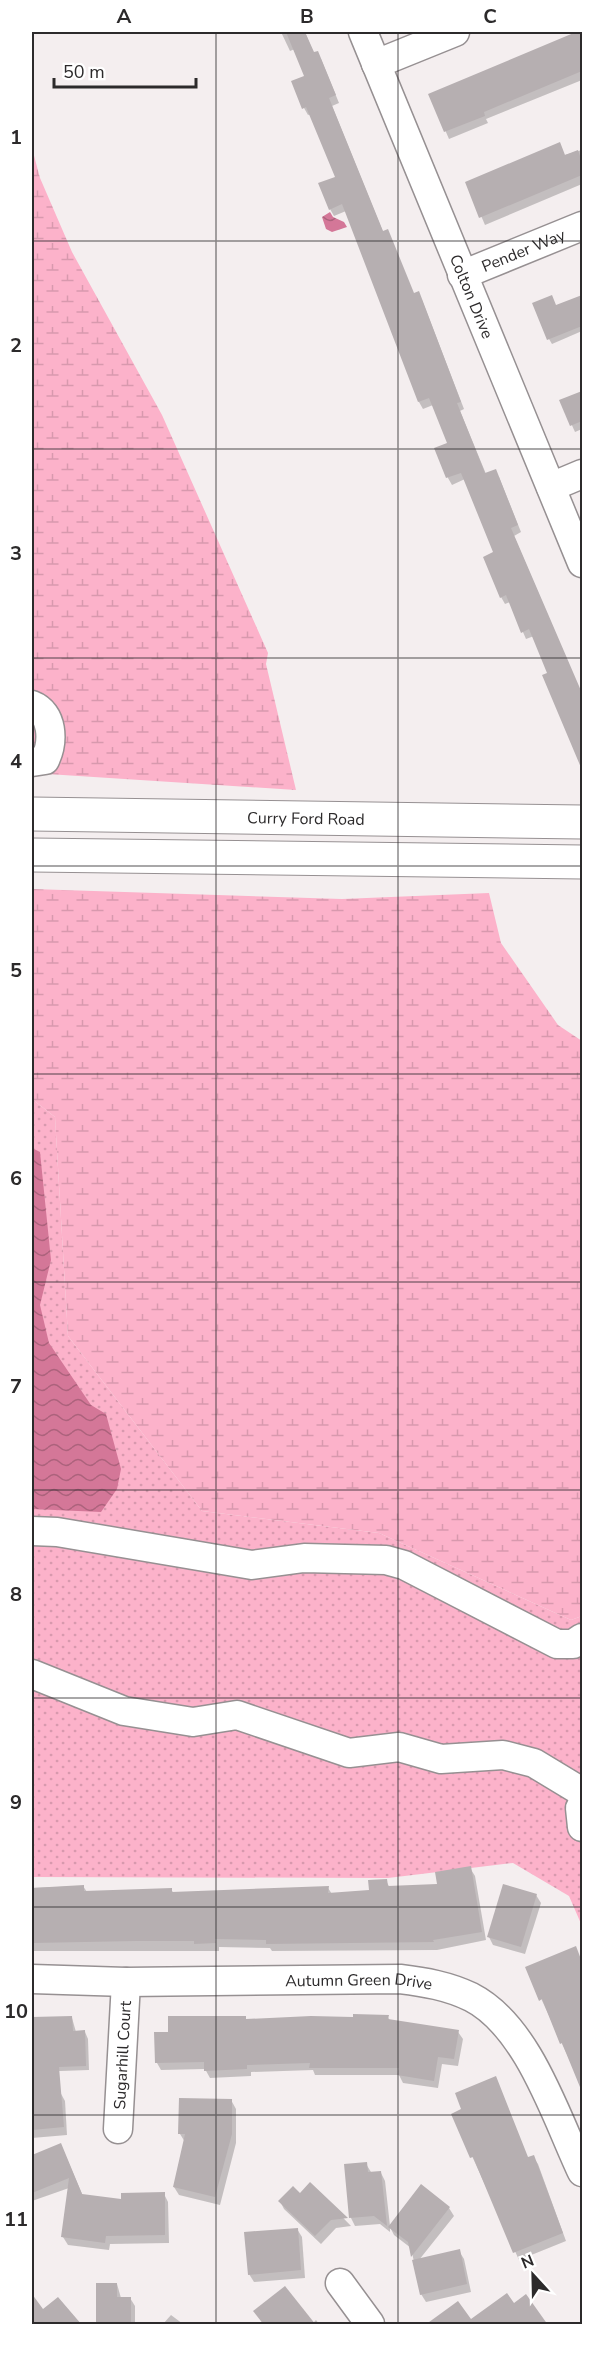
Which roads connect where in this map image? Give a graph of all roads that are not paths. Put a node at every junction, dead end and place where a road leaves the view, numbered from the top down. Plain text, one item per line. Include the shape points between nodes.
1 (363, 32) edge
2 (455, 32) edge
3 (376, 64) junction
4 (582, 226) edge
5 (462, 275) junction
6 (582, 474) edge
7 (551, 487) junction
8 (582, 563) edge
9 (32, 705) edge
10 (32, 762) edge
11 (32, 814) edge
12 (582, 822) edge
13 (582, 846) edge
14 (32, 855) edge
15 (217, 857) junction
16 (582, 862) edge
17 (32, 1531) edge
18 (582, 1638) edge
19 (32, 1674) edge
20 (582, 1792) edge
21 (582, 1805) edge
22 (582, 1827) edge
23 (32, 1978) edge
24 (126, 1982) junction
25 (118, 2129) dead end
26 (582, 2172) edge
27 (340, 2283) dead end
28 (370, 2325) edge

1 - 3 street, Colton Drive
2 - 3 street
3 - 5 street, Colton Drive
4 - 5 street, Pender Way
5 - 7 street, Colton Drive
6 - 7 street
7 - 8 street, Colton Drive
9 - 10 street via 50,723 45,760
11 - 12 main road, Curry Ford Road
13 - 15 main road via 261,843
14 - 15 main road
15 - 16 main road
17 - 18 street via 252,1565 304,1558 386,1560 404,1565 557,1644 573,1644
19 - 20 street via 124,1711 193,1722 237,1715 349,1753 399,1747 441,1758 503,1755 534,1763
21 - 22 street
23 - 24 street, Autumn Green Drive
24 - 25 street, Sugarhill Court
24 - 26 street, Autumn Green Drive via 400,1978 441,1985 473,1998 499,2018 525,2051
27 - 28 street

